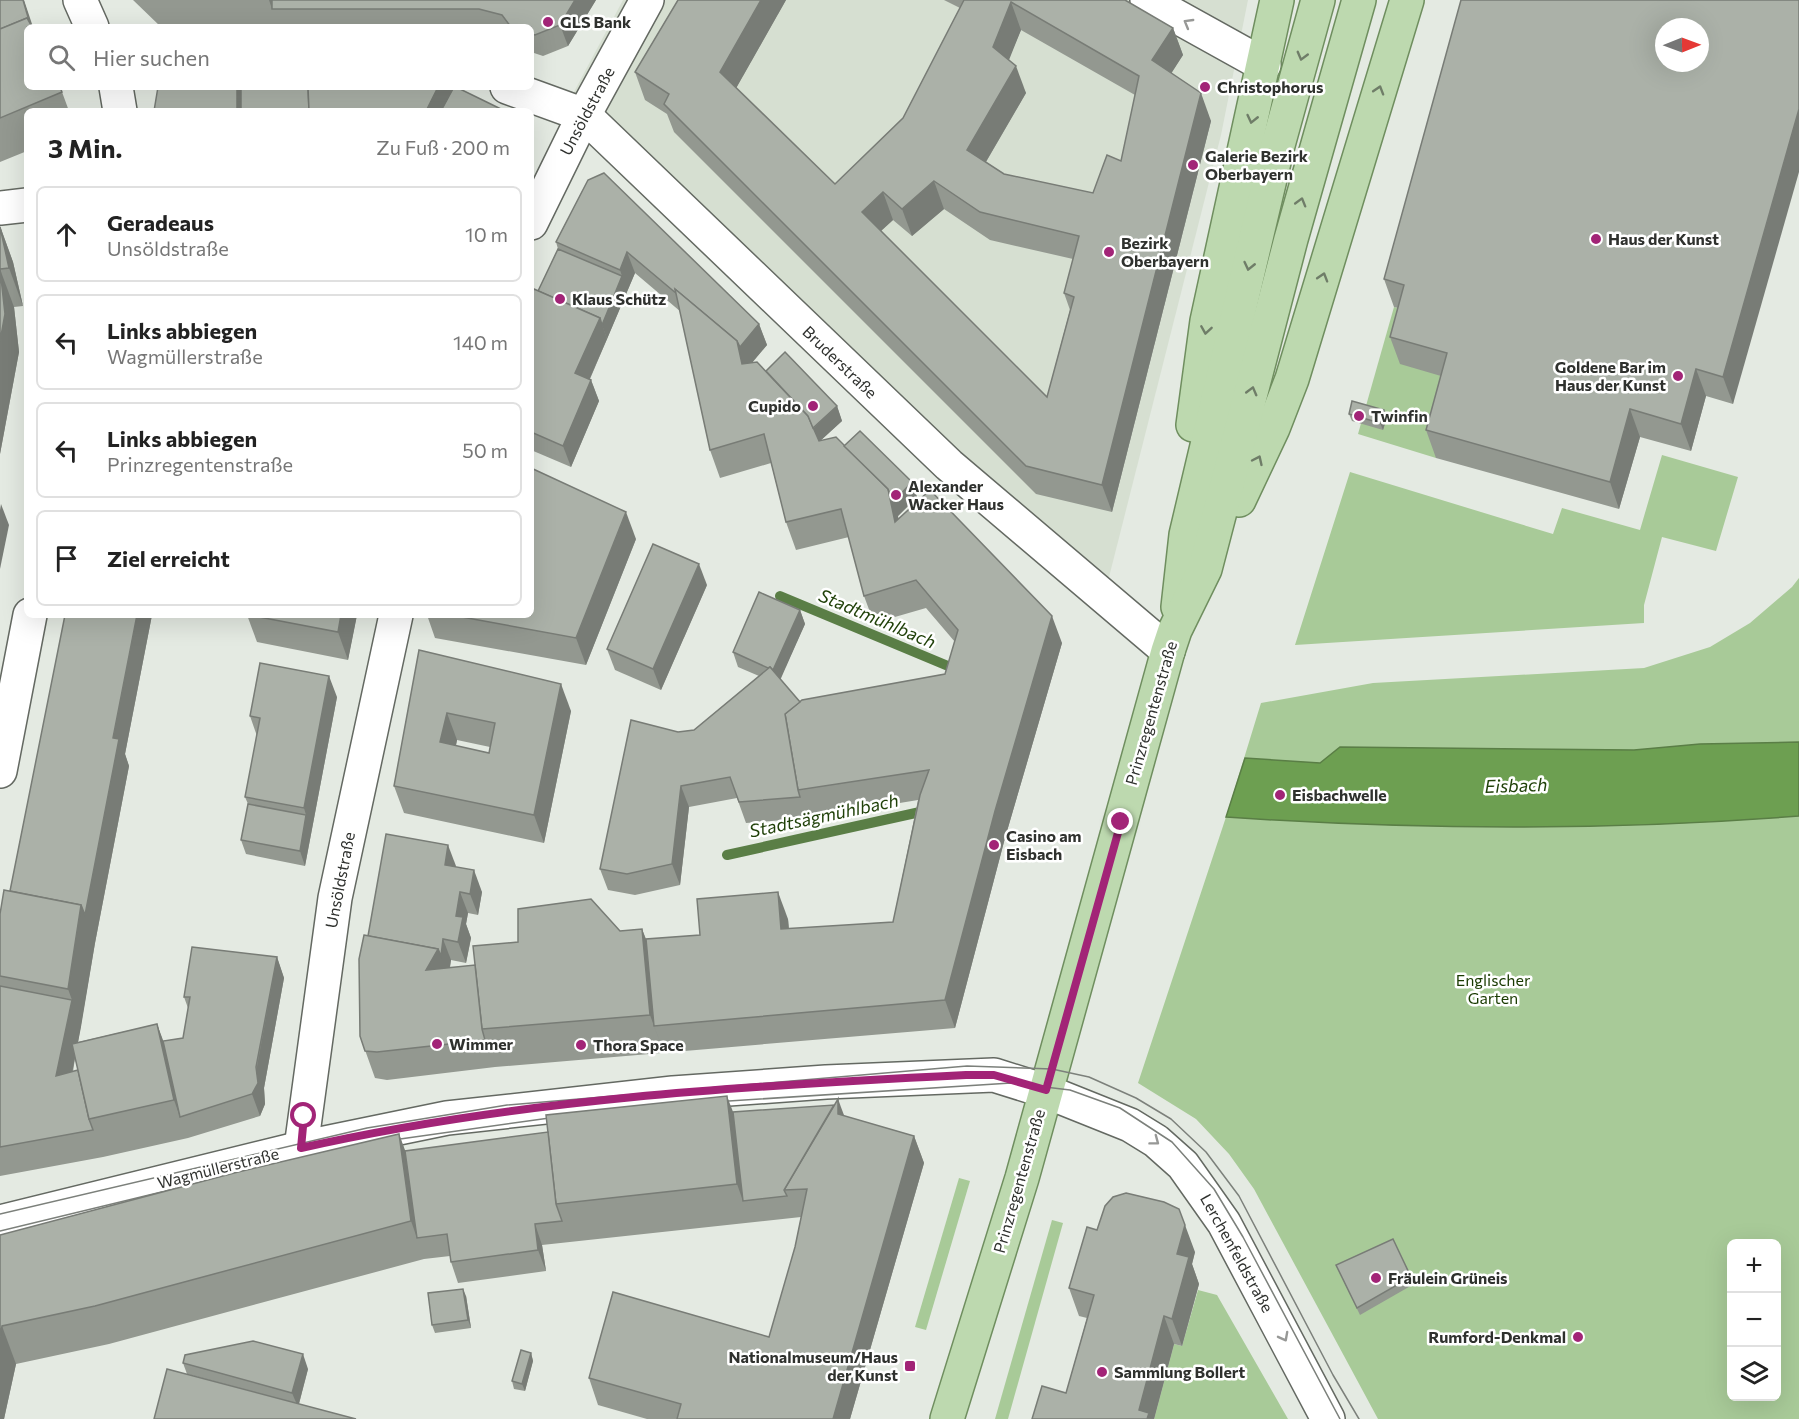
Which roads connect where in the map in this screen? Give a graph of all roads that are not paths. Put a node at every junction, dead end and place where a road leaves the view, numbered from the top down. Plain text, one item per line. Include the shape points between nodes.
1 (80, 0) edge
2 (647, 0) edge
3 (1147, 0) edge
4 (1277, 0) edge
5 (1318, 0) edge
6 (1359, 0) edge
7 (1407, 0) edge
8 (91, 24) edge
9 (1264, 65) junction
10 (116, 90) edge
11 (515, 90) edge
12 (120, 108) edge
13 (584, 115) junction
14 (24, 205) edge
15 (0, 208) edge
16 (534, 216) edge
17 (1186, 535) junction
18 (1205, 569) junction
19 (29, 618) edge
20 (395, 618) edge
21 (1171, 640) junction
22 (0, 771) edge
23 (1046, 1090) junction
24 (301, 1148) junction
25 (0, 1222) edge
26 (947, 1419) edge
27 (1328, 1419) edge

1 - 8 street
2 - 13 street, Unsöldstraße
9 -> 3 street
4 - 9 main road
5 -> 17 main road, Prinzregentenstraße via 1276,156
18 -> 6 main road, Prinzregentenstraße via 1291,239
18 -> 7 main road via 1273,428 1292,379
9 -> 17 main road via 1207,321 1194,411
10 - 12 street
11 - 13 street, Bruderstraße
13 - 16 street, Unsöldstraße
13 - 21 street, Bruderstraße via 948,465
14 - 15 street
17 - 21 main road, Prinzregentenstraße
18 - 21 main road, Prinzregentenstraße
19 - 22 street
20 - 24 street, Unsöldstraße via 335,898
21 - 23 main road, Prinzregentenstraße
23 - 24 street, Wagmüllerstraße via 994,1075 975,1075 673,1093 458,1117
23 - 26 main road, Prinzregentenstraße
23 -> 27 street, Lerchenfeldstraße via 1156,1141 1195,1180 1224,1223
24 - 25 street, Wagmüllerstraße

